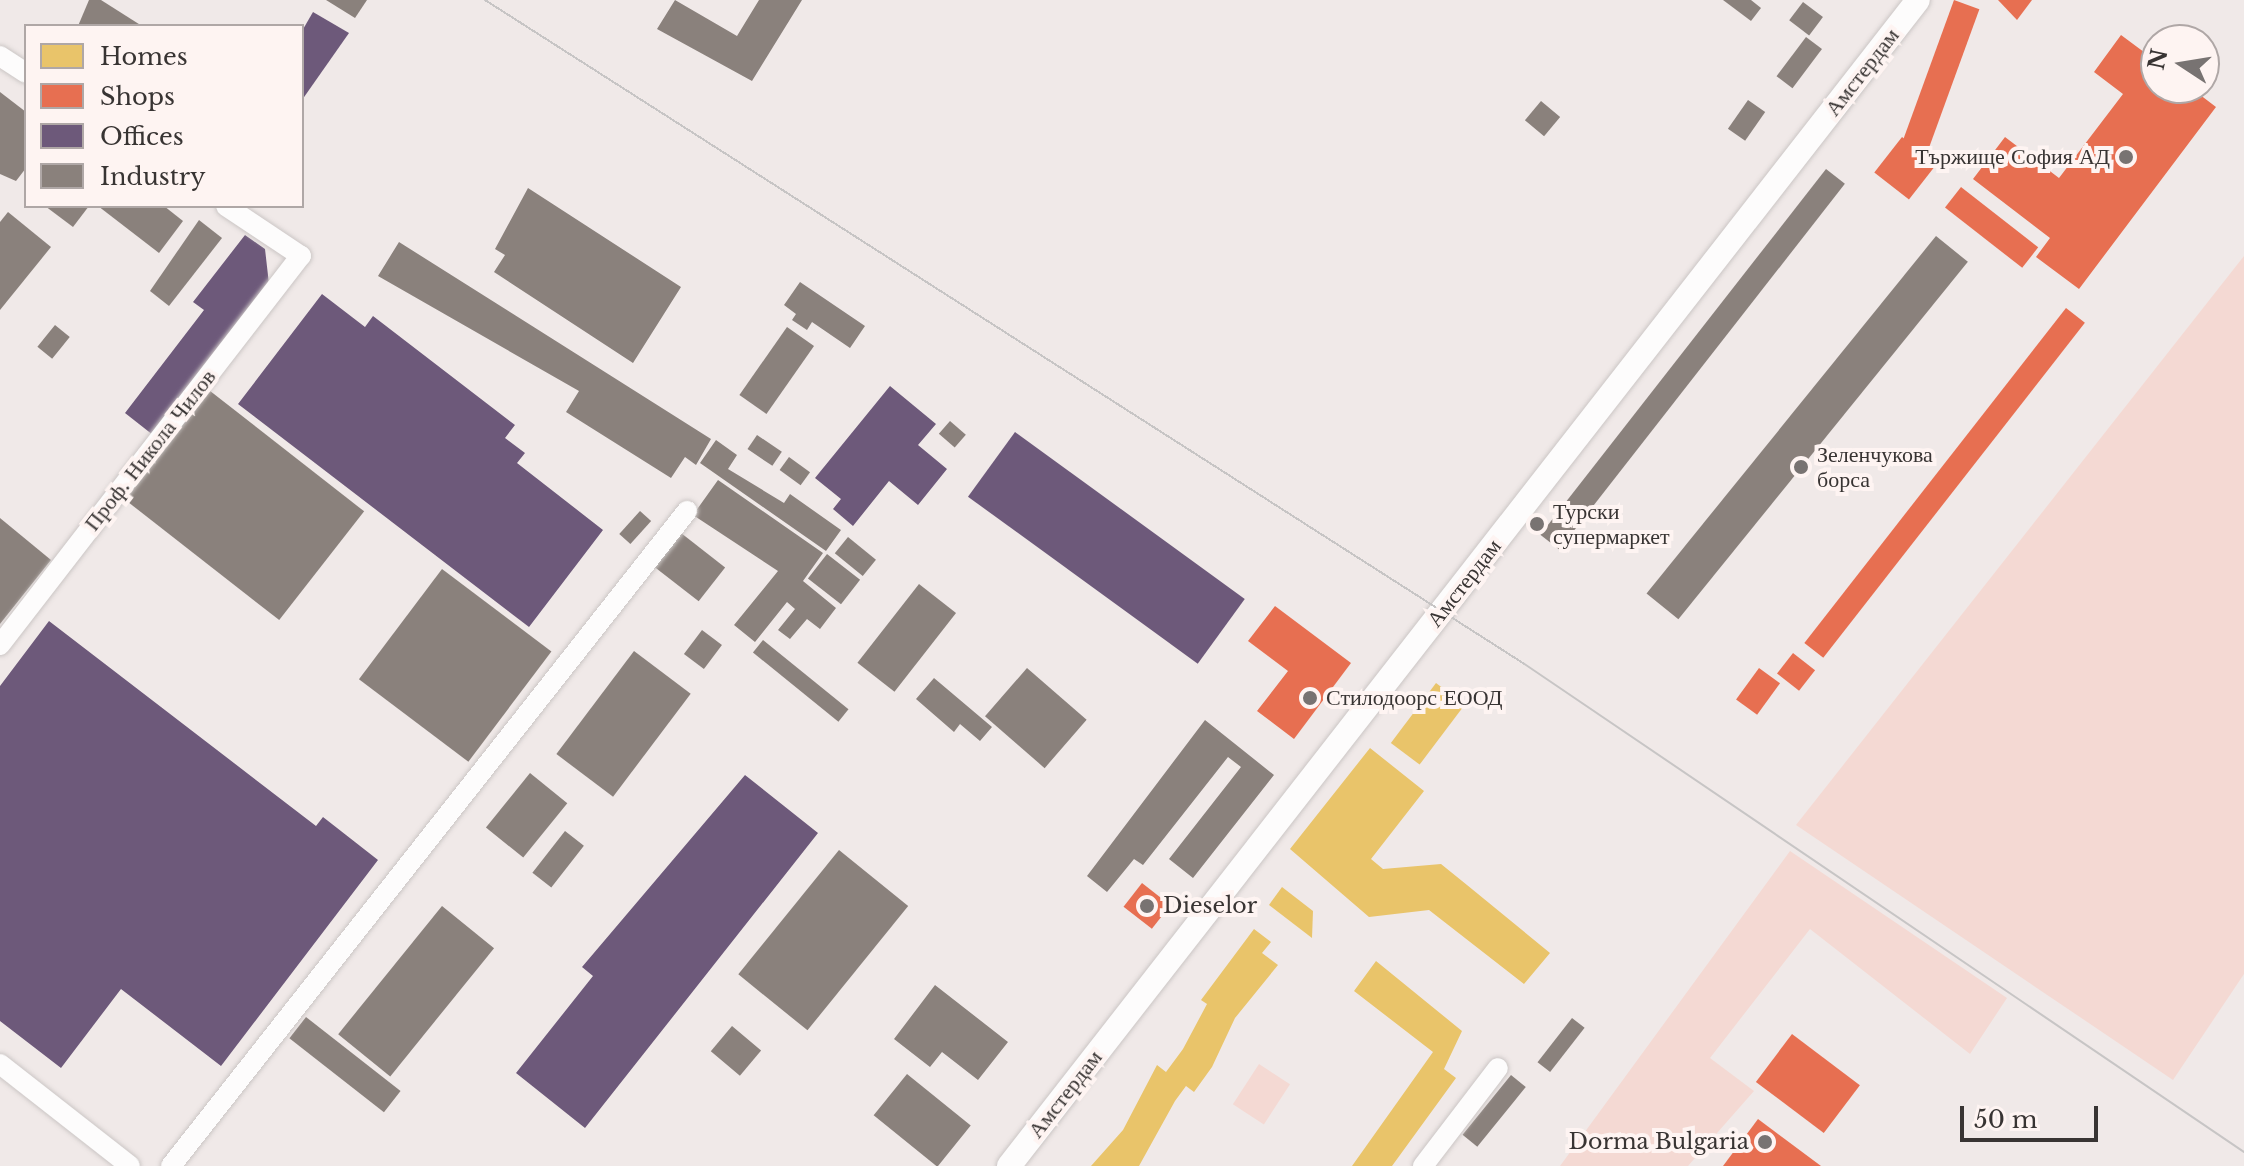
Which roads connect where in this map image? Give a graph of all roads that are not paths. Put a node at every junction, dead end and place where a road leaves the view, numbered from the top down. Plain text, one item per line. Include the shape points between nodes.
1 (1918, 0) edge
2 (0, 56) edge
3 (24, 72) edge
4 (229, 208) edge
5 (687, 511) dead end
6 (0, 645) edge
7 (0, 1064) edge
8 (1498, 1068) dead end
9 (130, 1166) edge
10 (171, 1166) edge
11 (1009, 1166) edge
12 (1423, 1166) edge

1 - 11 street, Амстердам
2 - 3 street
4 - 6 street, Проф. Никола Чилов via 301,256
5 - 10 street
7 - 9 street
8 - 12 street

